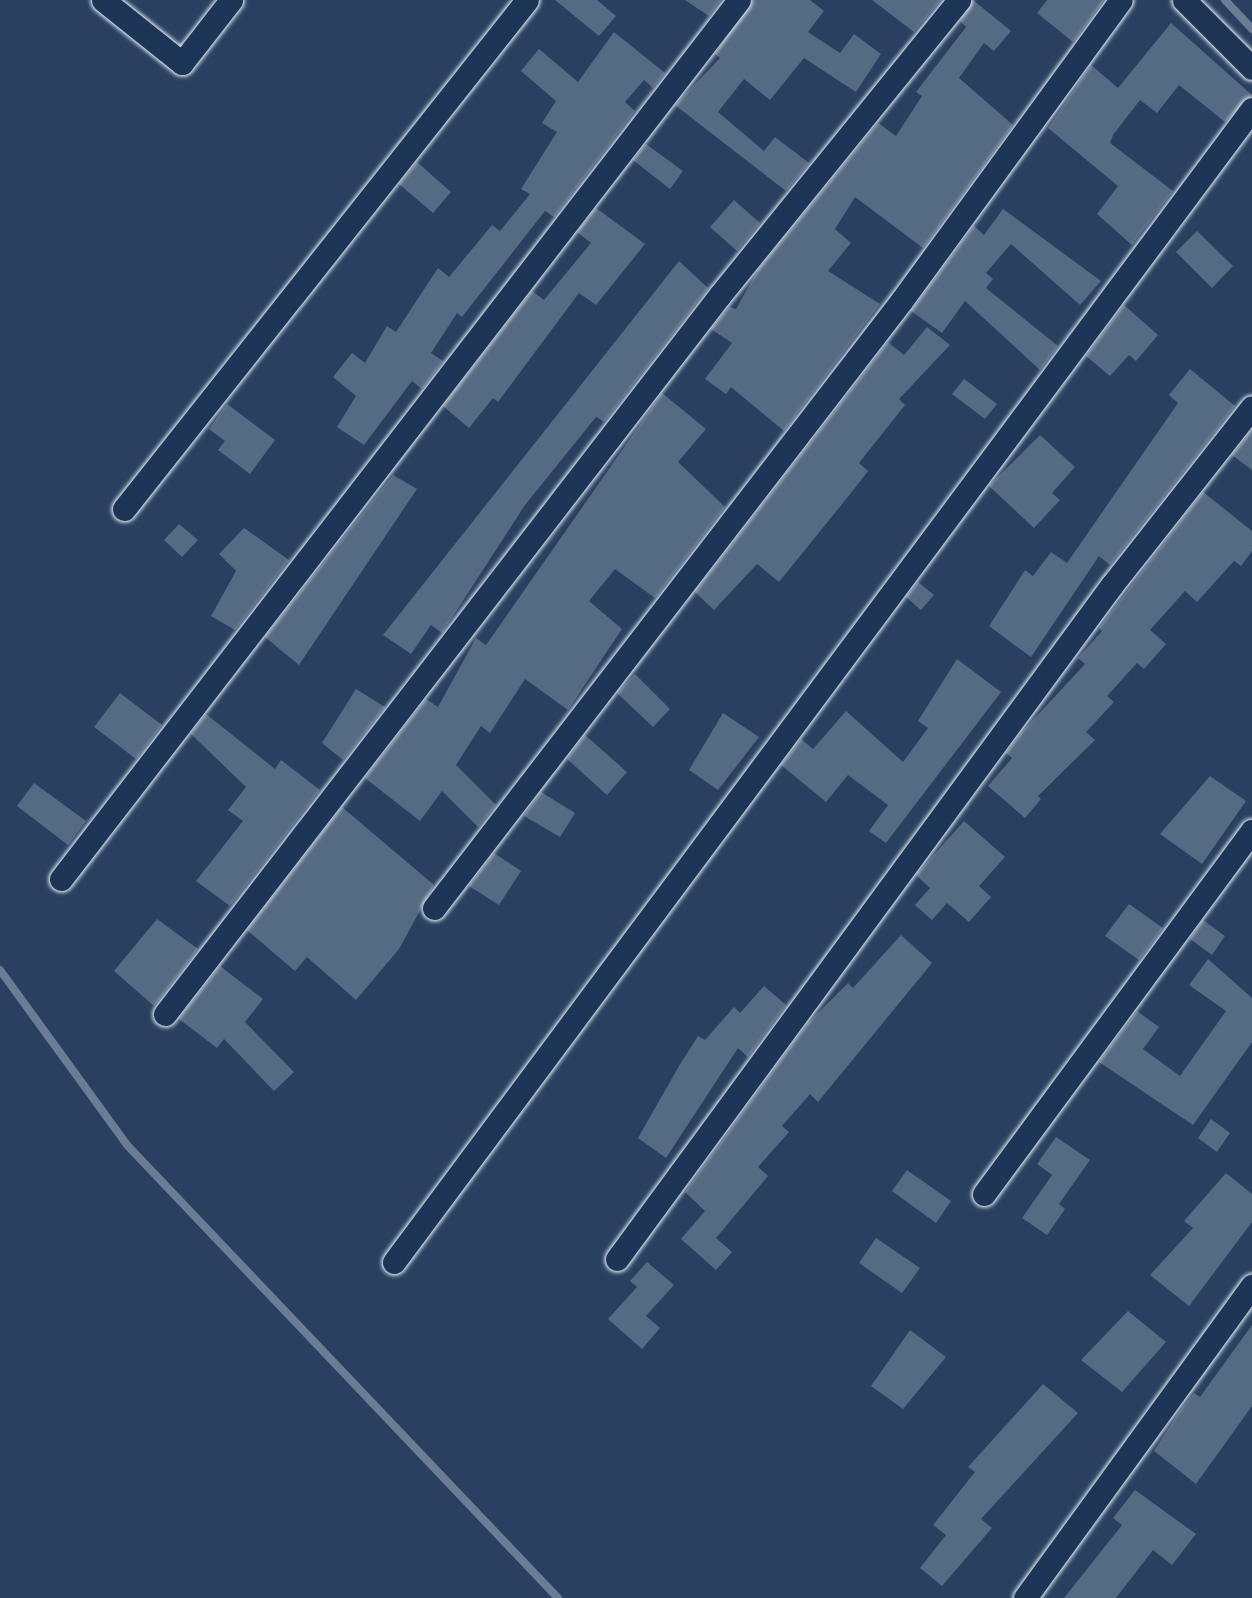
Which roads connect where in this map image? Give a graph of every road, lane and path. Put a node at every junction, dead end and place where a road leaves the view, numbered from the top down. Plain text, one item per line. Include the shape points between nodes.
1 (103, 0) edge
2 (231, 0) edge
3 (527, 0) edge
4 (739, 0) edge
5 (959, 0) edge
6 (1121, 0) edge
7 (1184, 0) edge
8 (1252, 68) edge
9 (1252, 109) edge
10 (1252, 407) edge
11 (124, 509) dead end
12 (1252, 831) edge
13 (61, 879) dead end
14 (434, 908) dead end
15 (166, 1014) dead end
16 (984, 1194) dead end
17 (617, 1259) dead end
18 (394, 1262) dead end
19 (1252, 1286) edge
20 (1025, 1598) edge

1 - 2 street via 182,63
3 - 11 street
4 - 13 street
5 - 15 street via 720,295
6 - 14 street via 902,300
7 - 8 street
9 - 18 street
10 - 17 street via 1112,585
12 - 16 street
19 - 20 street

